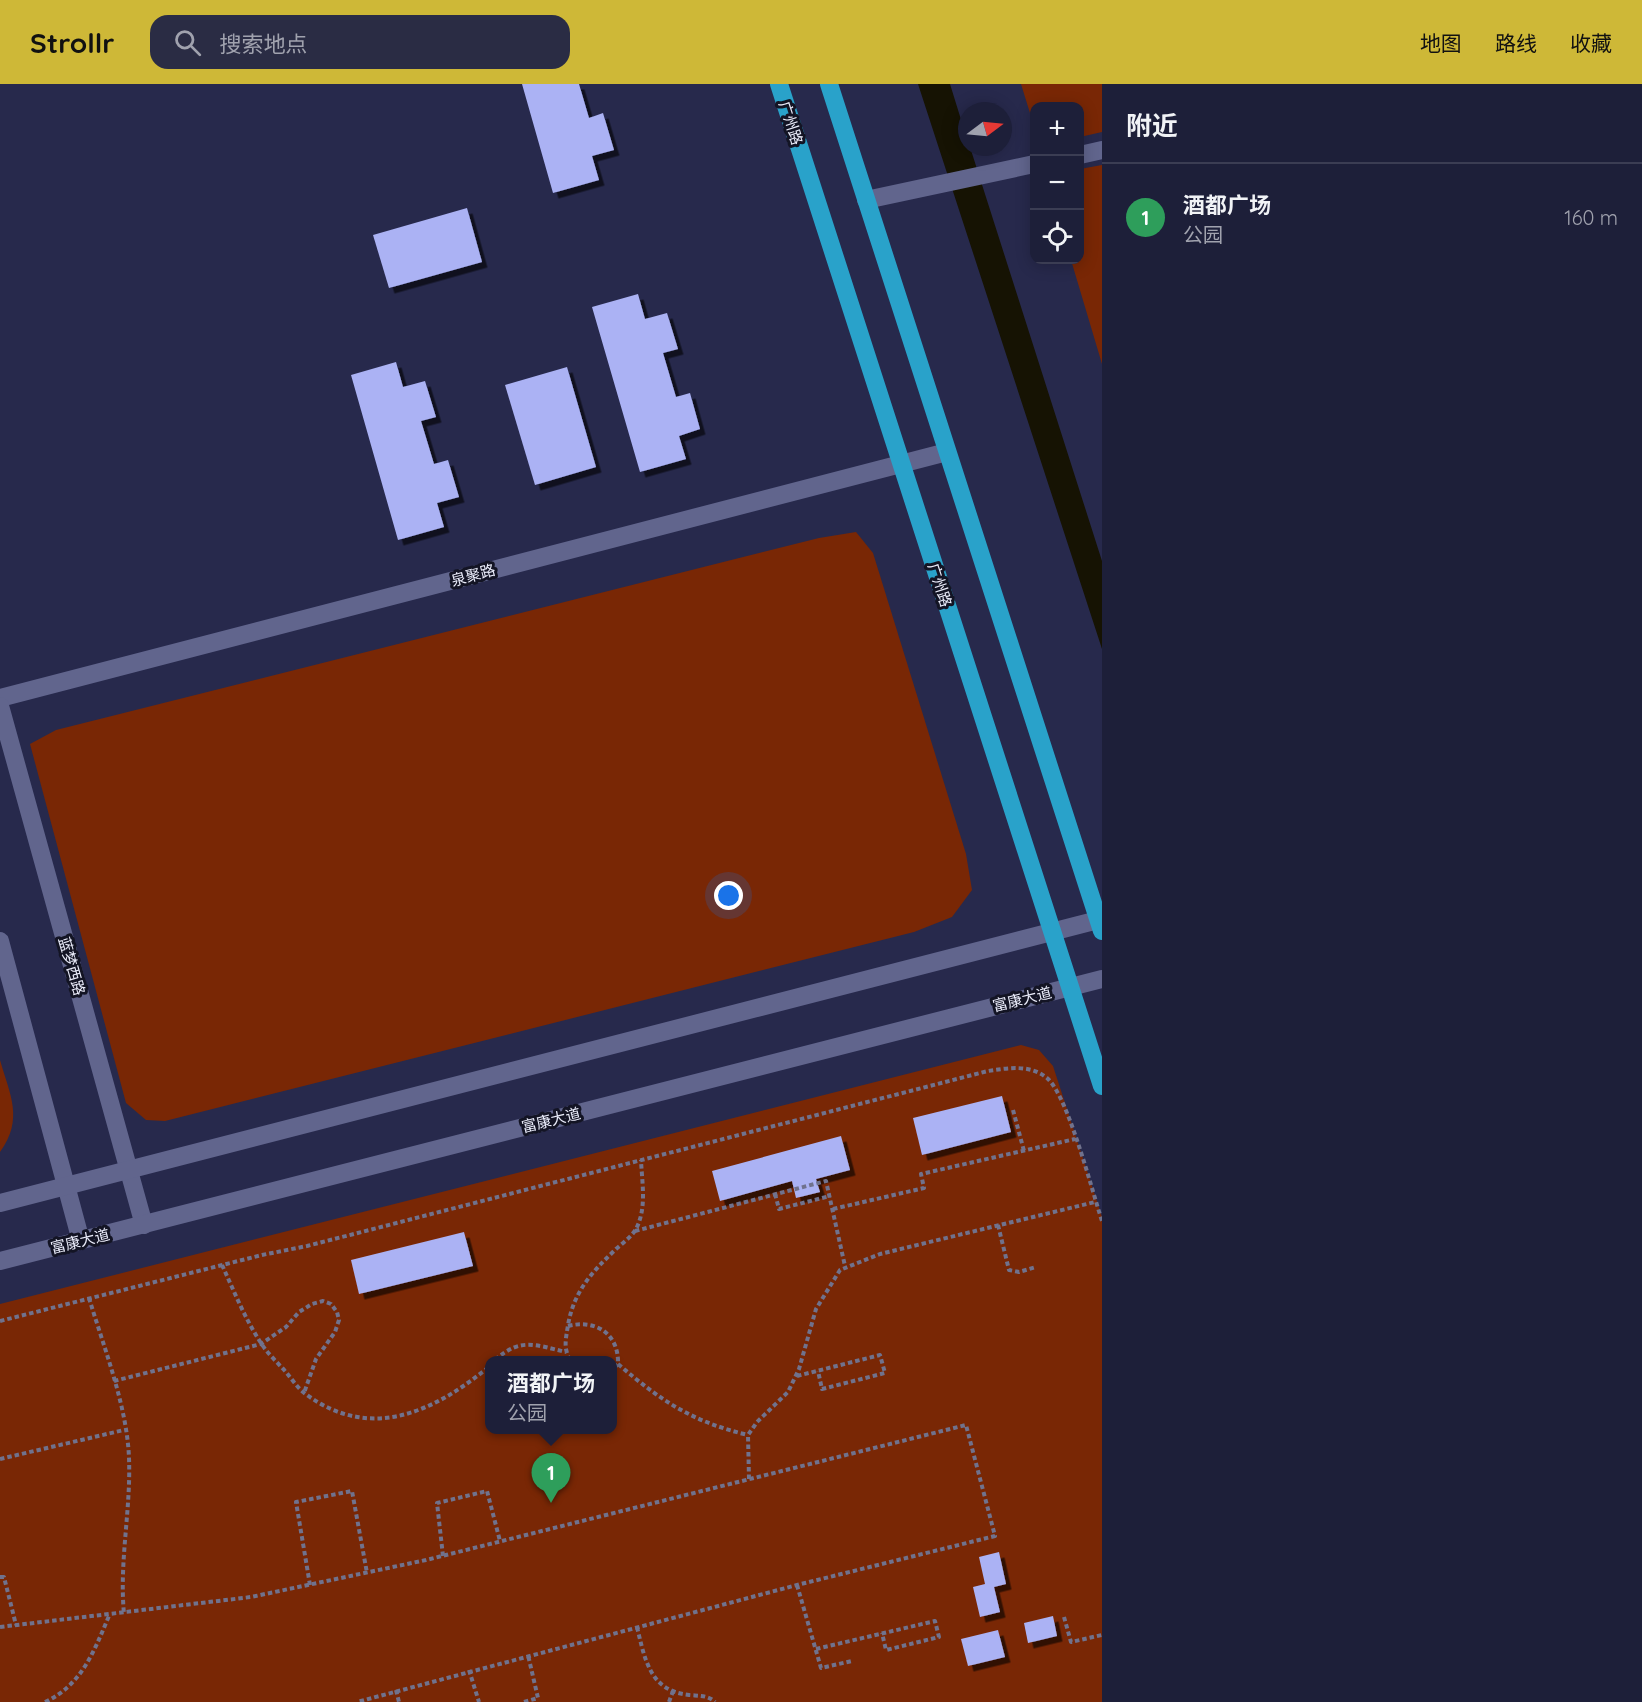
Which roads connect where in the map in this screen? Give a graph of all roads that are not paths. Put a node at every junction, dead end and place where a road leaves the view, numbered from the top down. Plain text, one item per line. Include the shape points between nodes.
1 (779, 84) edge
2 (829, 84) edge
3 (1102, 150) edge
4 (1084, 154) edge
5 (1030, 165) edge
6 (866, 200) junction
7 (947, 452) junction
8 (901, 464) junction
9 (0, 698) edge
10 (0, 706) edge
11 (1097, 899) edge
12 (1100, 926) edge
13 (1052, 932) junction
14 (0, 941) edge
15 (1102, 979) edge
16 (1070, 987) junction
17 (1102, 1086) edge
18 (129, 1169) junction
19 (66, 1186) junction
20 (0, 1203) edge
21 (144, 1225) junction
22 (81, 1241) junction
23 (0, 1261) edge

1 - 8 main road, 广州路
2 - 6 main road
3 - 4 street
5 - 6 street
6 - 7 main road
7 - 8 street, 泉聚路
7 - 11 main road
8 - 9 street, 泉聚路
8 - 13 main road, 广州路
10 - 18 street, 蓝梦西路
11 - 12 main road
12 - 13 street
13 - 16 main road, 广州路
13 - 18 street
14 - 19 street
15 - 16 street, 富康大道
16 - 17 main road, 广州路
16 - 21 street, 富康大道
18 - 19 street
18 - 21 street, 蓝梦西路
19 - 20 street
19 - 22 street
21 - 22 street, 富康大道
22 - 23 street, 富康大道

